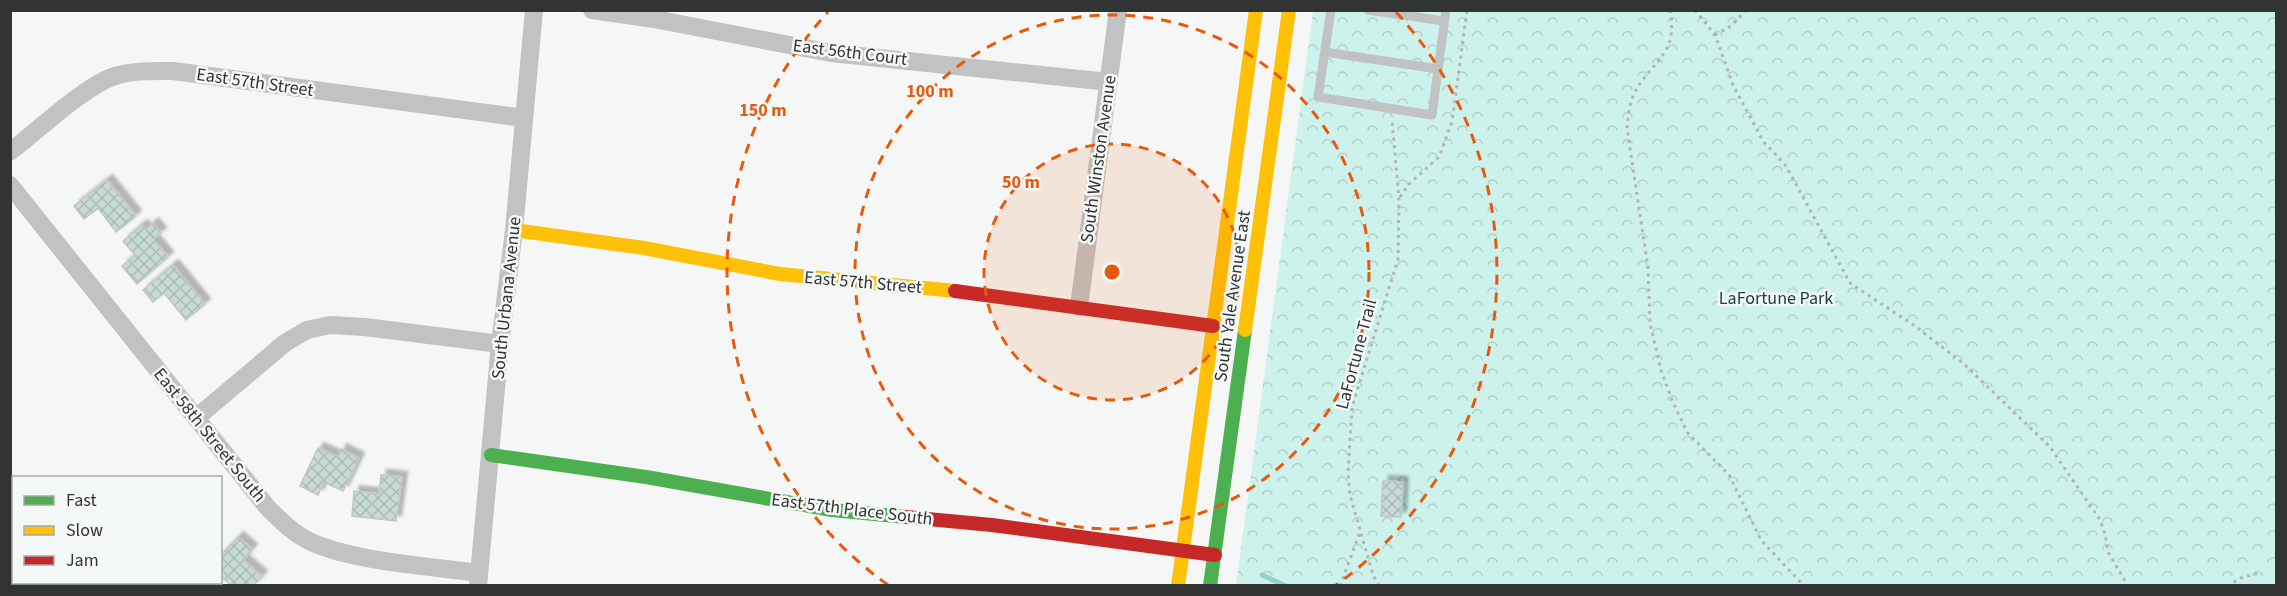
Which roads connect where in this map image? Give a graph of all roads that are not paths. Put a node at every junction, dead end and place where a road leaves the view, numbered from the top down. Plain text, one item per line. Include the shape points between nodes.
1 (534, 10) edge
2 (592, 10) edge
3 (1118, 10) edge
4 (1256, 10) edge
5 (1289, 10) edge
6 (1331, 10) edge
7 (1368, 10) edge
8 (1446, 10) edge
9 (1444, 21) junction
10 (1325, 52) junction
11 (1438, 69) junction
12 (1108, 82) junction
13 (524, 118) junction
14 (10, 152) edge
15 (10, 185) edge
16 (513, 230) junction
17 (1079, 307) junction
18 (1213, 326) junction
19 (500, 344) junction
20 (196, 418) junction
21 (491, 455) junction
22 (1183, 550) junction
23 (1215, 555) junction
24 (479, 579) edge
25 (1178, 585) edge
26 (1210, 585) edge

1 - 13 street, South Urbana Avenue
2 - 12 street, East 56th Court via 831,53
3 - 12 street, South Winston Avenue
4 - 18 street, South Yale Avenue East
5 - 23 street, South Yale Avenue East
6 - 10 lane
7 - 9 lane
8 - 9 lane
9 - 11 lane
10 - 11 lane
10 - 11 lane via 1318,97 1432,115
12 - 17 street, South Winston Avenue
13 - 14 street, East 57th Street via 172,71 133,72 112,77 89,90
13 - 16 street, South Urbana Avenue
15 - 20 street, East 58th Street South
16 - 17 street, East 57th Street via 644,248 780,274
16 - 19 street, South Urbana Avenue
17 - 18 street, East 57th Street
18 - 22 street, South Yale Avenue East
19 - 20 street via 365,327 330,325 307,330
19 - 21 street, South Urbana Avenue
20 - 24 street, East 58th Street South via 268,508 310,541 333,550
21 - 22 street, East 57th Place South via 832,510 992,525
21 - 24 street, South Urbana Avenue
22 - 23 street, East 57th Place South
22 - 25 street, South Yale Avenue East
23 - 26 street, South Yale Avenue East

